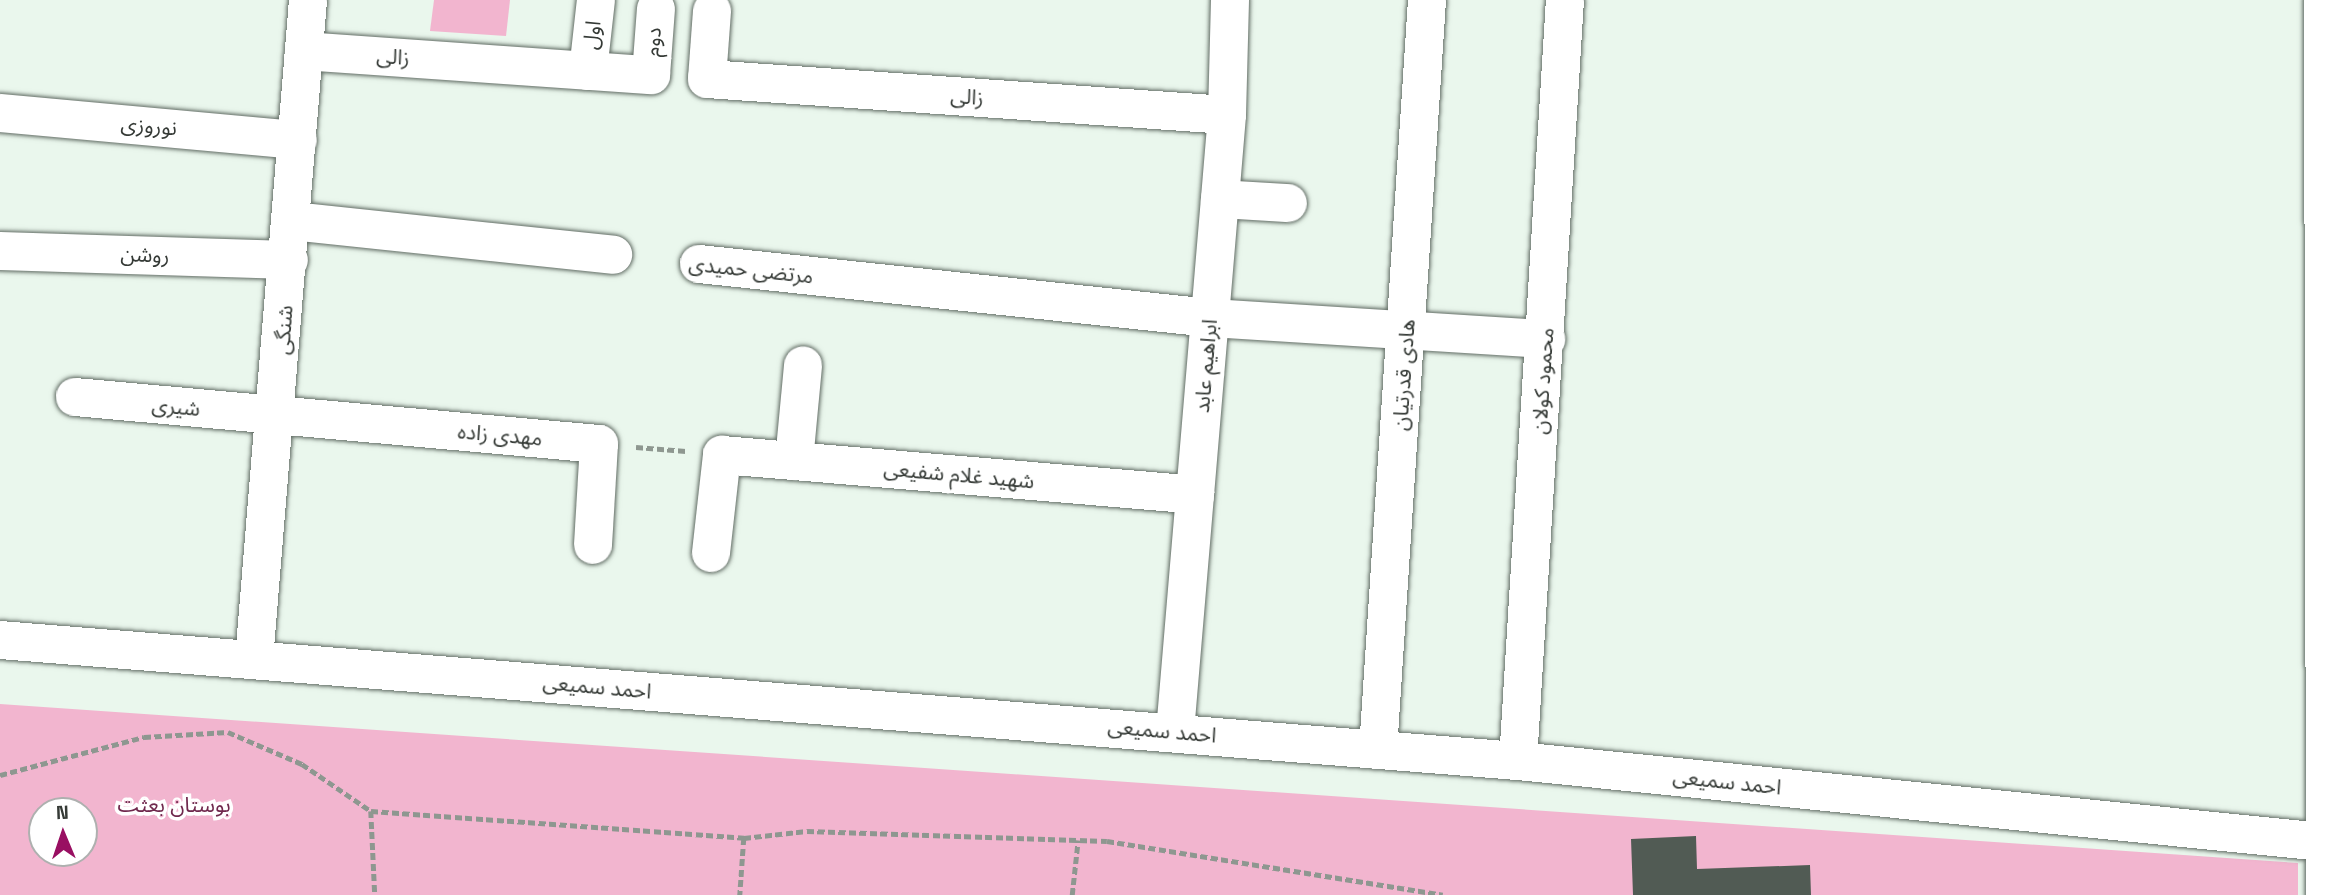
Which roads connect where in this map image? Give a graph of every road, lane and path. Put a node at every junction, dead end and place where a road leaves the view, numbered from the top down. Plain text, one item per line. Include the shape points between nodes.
1 (307, 0) edge
2 (596, 0) edge
3 (1230, 0) edge
4 (1427, 0) edge
5 (1565, 0) edge
6 (2323, 0) edge
7 (656, 9) dead end
8 (712, 11) dead end
9 (304, 51) junction
10 (588, 71) junction
11 (651, 75) joint
12 (0, 113) edge
13 (1227, 116) junction
14 (298, 140) junction
15 (1220, 199) junction
16 (1288, 203) dead end
17 (292, 221) junction
18 (0, 251) edge
19 (613, 255) dead end
20 (289, 260) junction
21 (699, 264) dead end
22 (1210, 318) junction
23 (1408, 330) junction
24 (1546, 339) junction
25 (803, 365) dead end
26 (75, 397) dead end
27 (278, 416) junction
28 (599, 444) junction
29 (722, 454) junction
30 (794, 461) junction
31 (1195, 495) junction
32 (593, 545) dead end
33 (710, 553) dead end
34 (0, 640) edge
35 (254, 660) junction
36 (1175, 732) junction
37 (1378, 750) junction
38 (1518, 761) junction
39 (0, 775) edge
40 (371, 811) junction
41 (744, 838) junction
42 (1078, 840) junction
43 (2323, 842) junction
44 (375, 895) edge
45 (740, 895) edge
46 (1072, 895) edge
47 (1443, 895) edge
48 (2325, 895) edge

1 - 9 street, شنگی
2 - 10 street, اول
3 - 13 street, ابراهیم عابد
4 - 23 street, هادی قدرتیان
5 - 24 street, محمود کولان
6 - 43 street
7 - 11 street, دوم
8 - 13 street, زالی via 707,79
9 - 10 street, زالی
9 - 14 street, شنگی
10 - 11 street, زالی
12 - 14 street, نوروزی
13 - 15 street, ابراهیم عابد
14 - 17 street, شنگی
15 - 16 street
15 - 22 street, ابراهیم عابد
17 - 19 street
17 - 20 street, شنگی
18 - 20 street, روشن
20 - 27 street, شنگی
21 - 22 street, مرتضی حمیدی
22 - 23 street, مرتضی حمیدی
22 - 31 street, ابراهیم عابد
23 - 24 street, مرتضی حمیدی
23 - 37 street, هادی قدرتیان
24 - 38 street, محمود کولان
25 - 30 street
26 - 27 street, شیری
27 - 28 street, مهدی زاده
27 - 35 street, شنگی
28 - 29 path
28 - 32 street
29 - 30 street, شهید غلام شفیعی
29 - 33 street
30 - 31 street, شهید غلام شفیعی
31 - 36 street, ابراهیم عابد
34 - 35 street, احمد سمیعی
35 - 36 street, احمد سمیعی
36 - 37 street, احمد سمیعی
37 - 38 street, احمد سمیعی
38 - 43 street, احمد سمیعی
39 - 40 path via 144,737 228,732 302,764
40 - 41 path
40 - 44 path
41 - 42 path via 807,831
41 - 45 path
42 - 46 path
42 - 47 path
43 - 48 street

